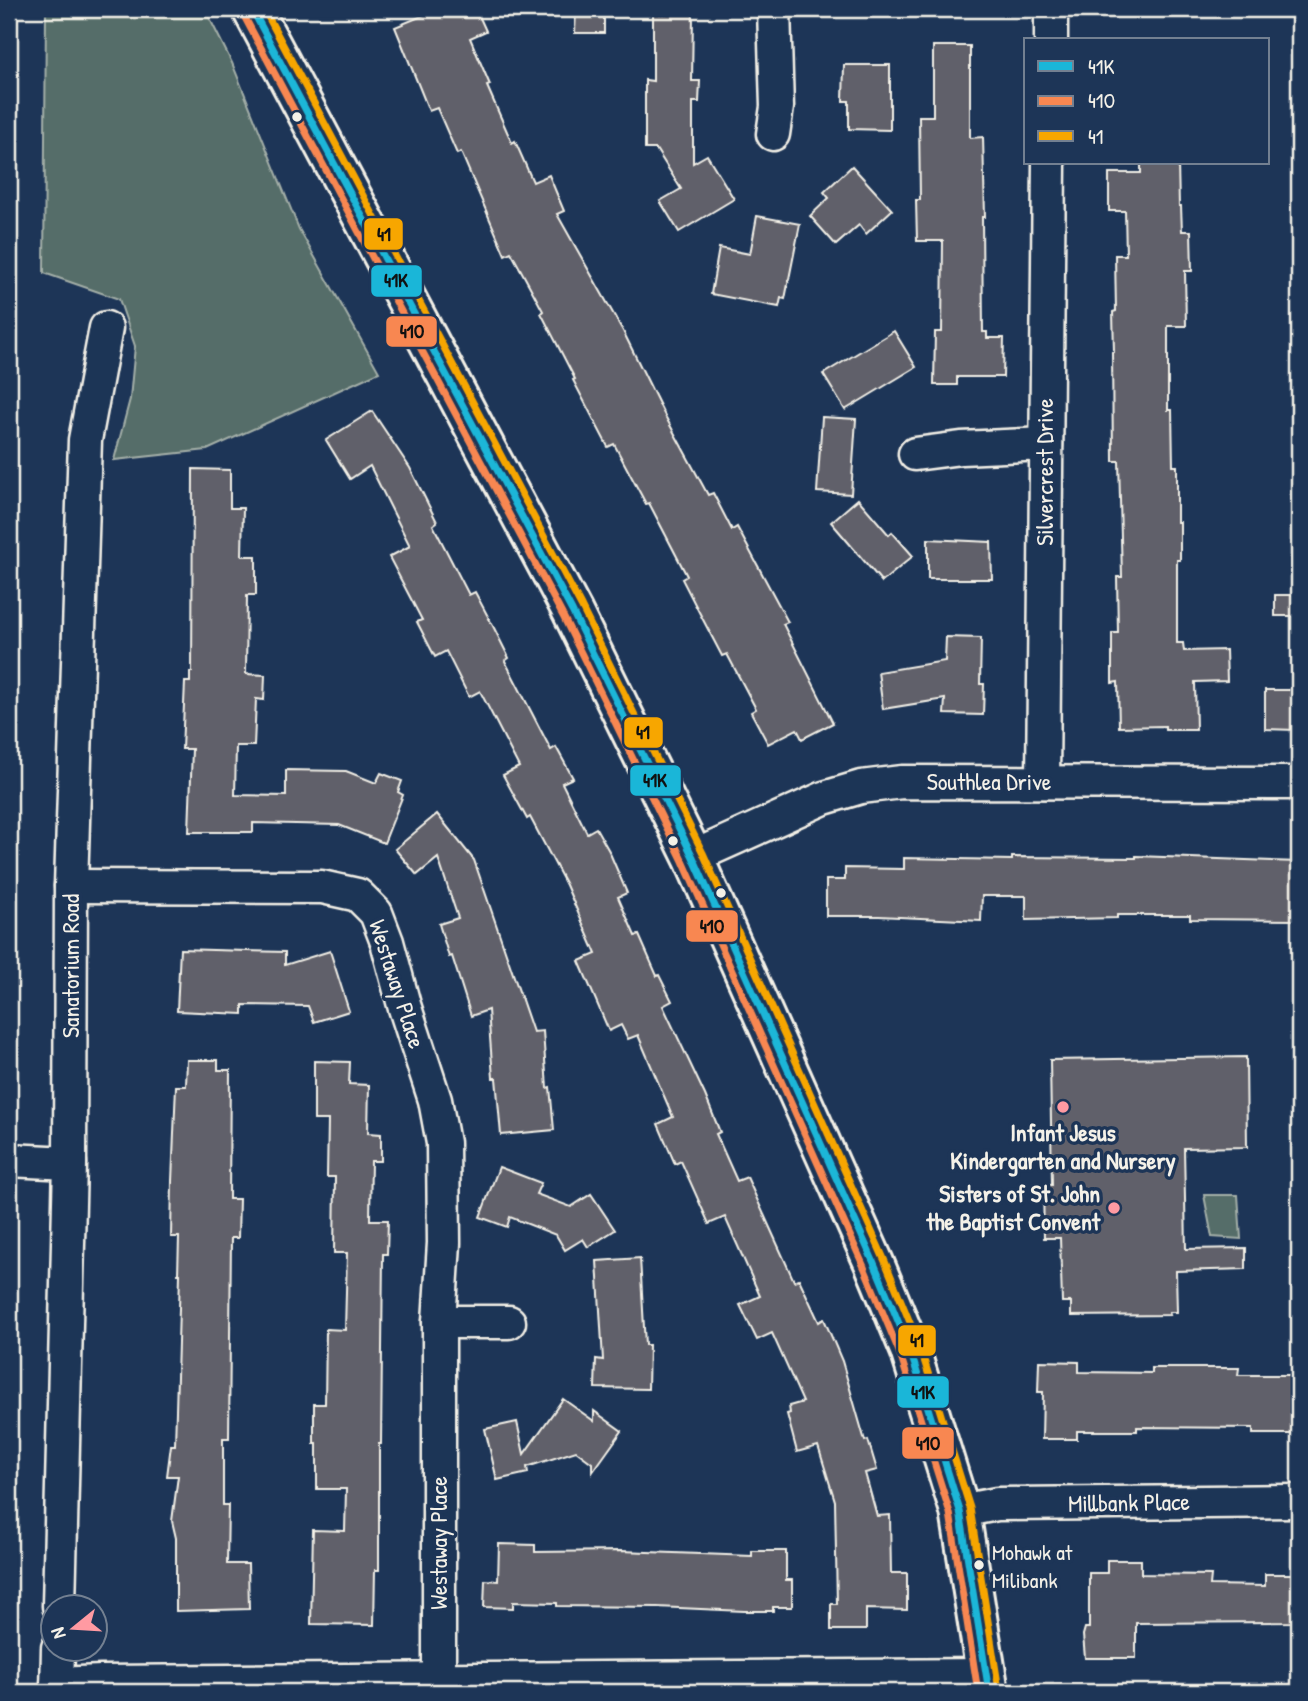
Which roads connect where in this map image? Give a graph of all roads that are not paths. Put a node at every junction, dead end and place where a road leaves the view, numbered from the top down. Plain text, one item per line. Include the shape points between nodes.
1 (252, 9) edge
2 (774, 9) edge
3 (1051, 9) edge
4 (1051, 38) edge
5 (773, 134) dead end
6 (1049, 164) edge
7 (107, 328) dead end
8 (1046, 444) junction
9 (915, 454) dead end
10 (1043, 782) junction
11 (1299, 783) edge
12 (693, 857) junction
13 (71, 886) junction
14 (9, 1160) edge
15 (70, 1163) junction
16 (439, 1322) junction
17 (509, 1322) dead end
18 (1299, 1501) edge
19 (960, 1511) junction
20 (59, 1592) edge
21 (58, 1662) edge
22 (439, 1681) junction
23 (988, 1684) edge
24 (57, 1688) edge

1 - 12 main road via 572,611
2 - 5 street via 777,107
3 - 4 street
6 - 8 street, Silvercrest Drive
7 - 13 street, Sanatorium Road via 85,440
8 - 9 street
8 - 10 street, Silvercrest Drive
10 - 11 street, Southlea Drive
10 - 12 street, Southlea Drive via 902,782 861,787
12 - 19 main road via 910,1350
13 - 15 street, Sanatorium Road
13 - 16 street, Westaway Place via 322,887 358,895 376,913 435,1100 443,1143
14 - 15 street
15 - 20 street, Sanatorium Road
16 - 17 street
16 - 22 street, Westaway Place
18 - 19 street, Millbank Place via 996,1504
19 - 23 main road
21 - 24 street
22 - 23 street
22 - 24 street via 115,1682

